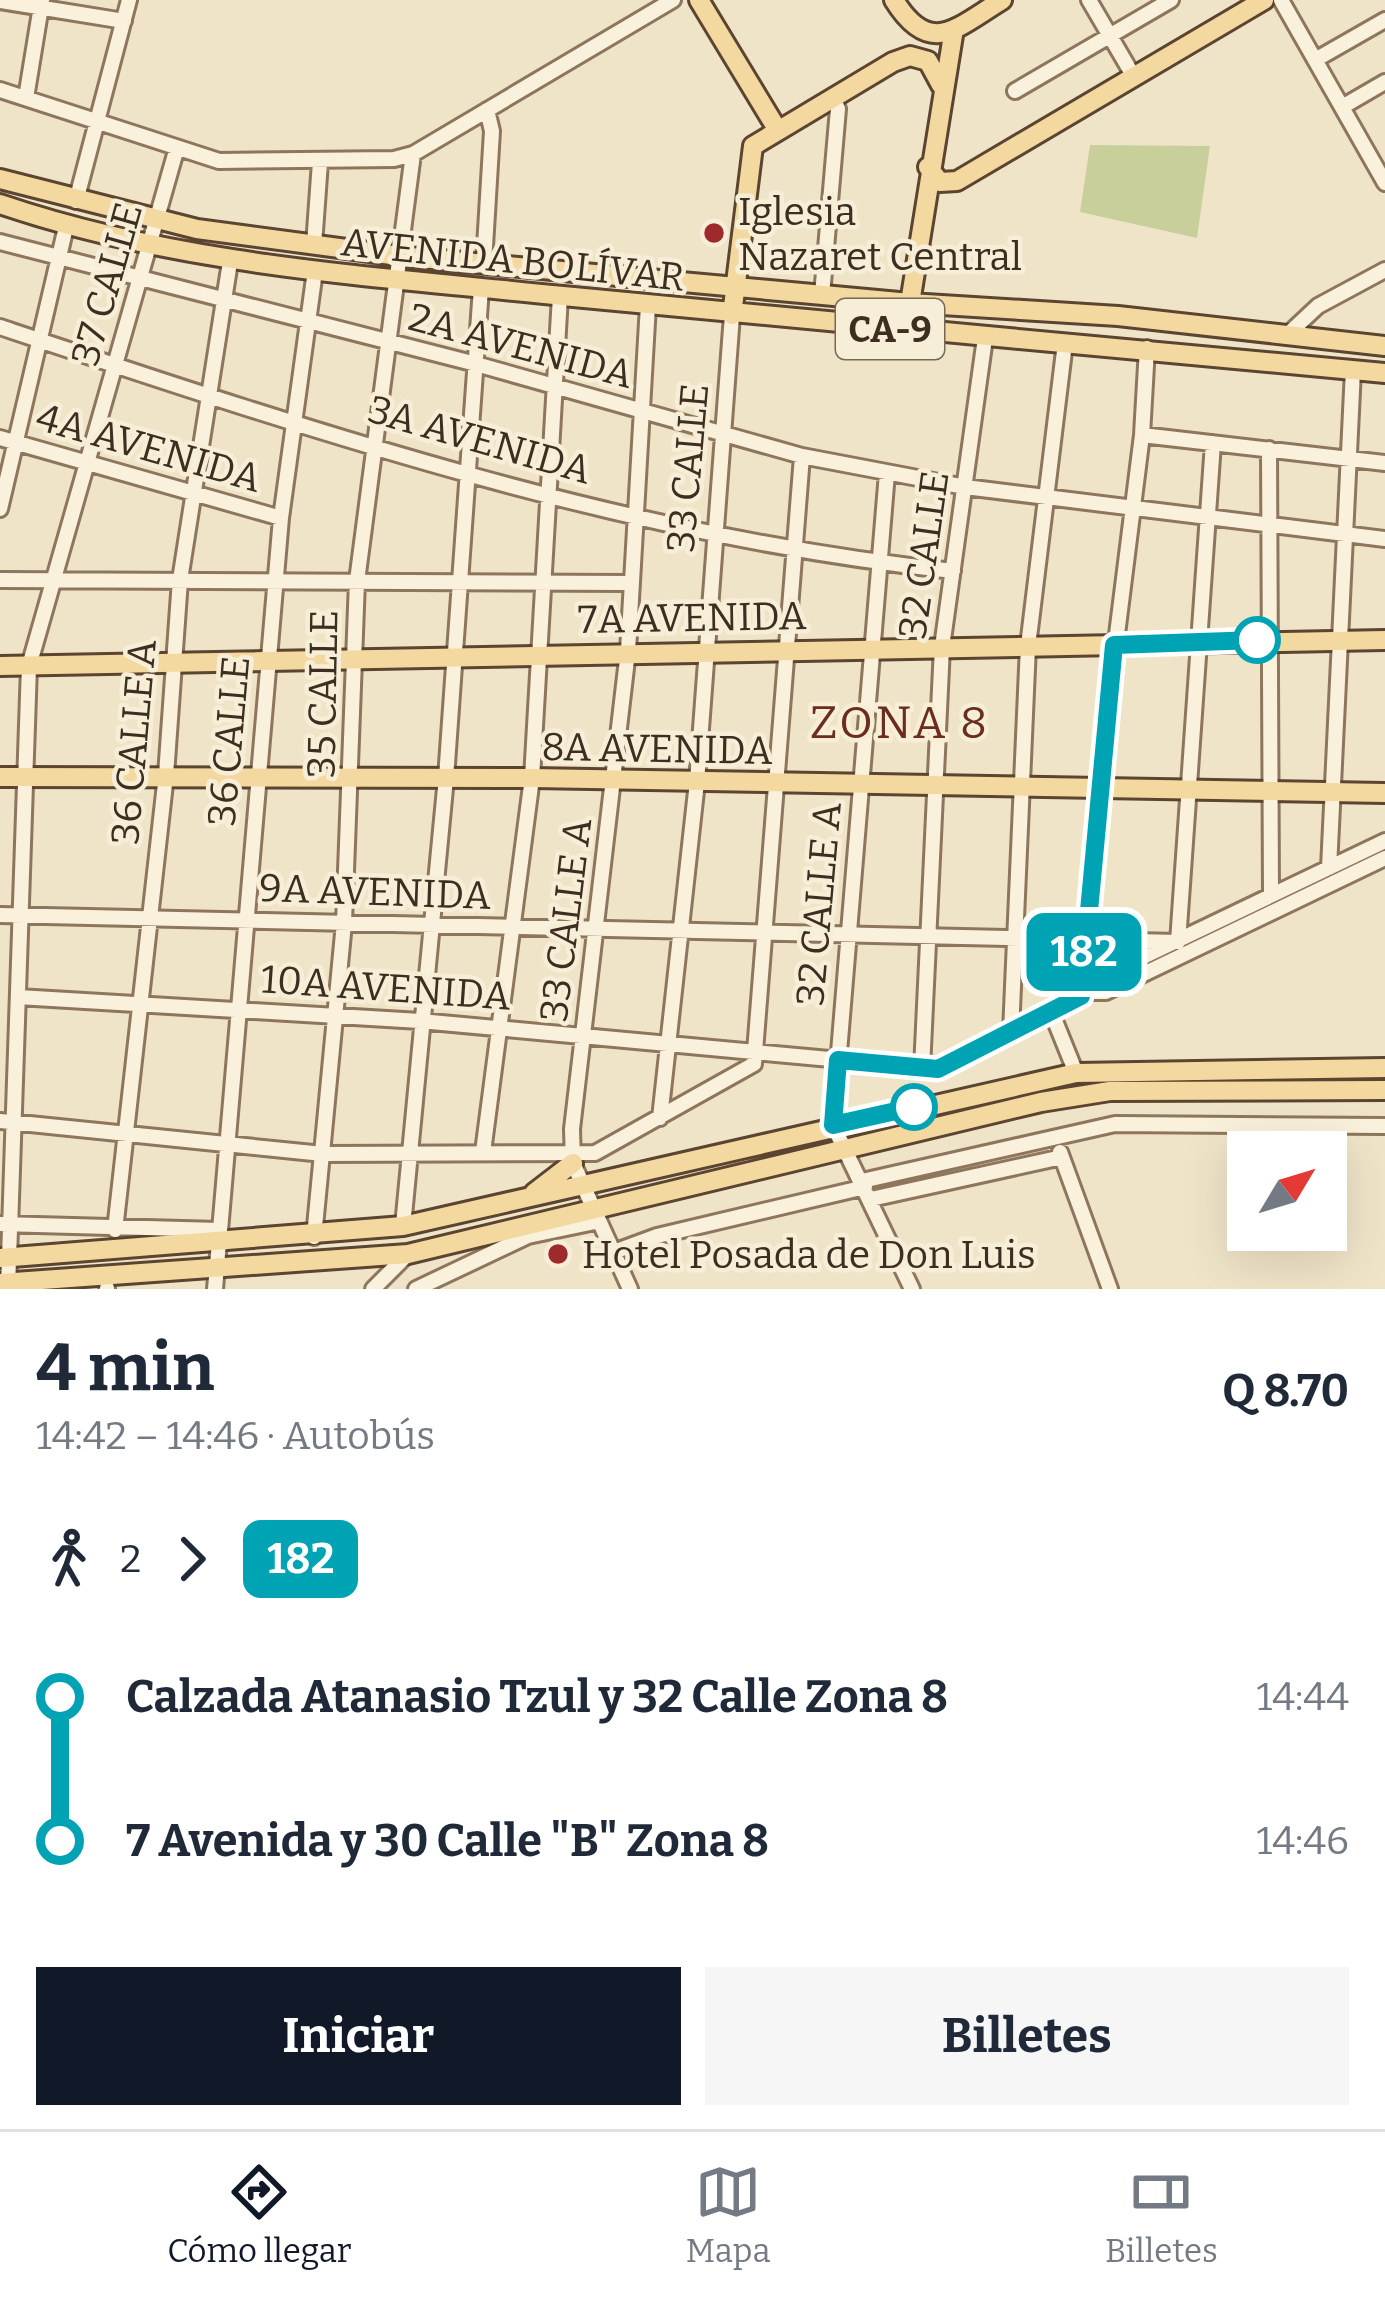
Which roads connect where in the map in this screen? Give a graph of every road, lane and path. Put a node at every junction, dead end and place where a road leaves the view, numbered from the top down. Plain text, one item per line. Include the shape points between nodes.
1 (129, 0) edge
2 (673, 0) edge
3 (699, 0) edge
4 (1002, 0) edge
5 (1090, 0) edge
6 (1171, 0) edge
7 (1264, 0) edge
8 (1281, 0) edge
9 (0, 1) edge
10 (41, 5) edge
11 (898, 6) edge
12 (1385, 20) edge
13 (124, 21) junction
14 (954, 29) junction
15 (1109, 36) junction
16 (1315, 60) junction
17 (885, 65) junction
18 (1134, 77) junction
19 (1385, 82) edge
20 (941, 85) junction
21 (0, 90) edge
22 (1015, 91) dead end
23 (26, 98) junction
24 (833, 98) junction
25 (1342, 107) junction
26 (487, 110) junction
27 (95, 122) junction
28 (777, 129) junction
29 (176, 151) junction
30 (413, 154) junction
31 (1378, 154) edge
32 (320, 161) junction
33 (928, 167) junction
34 (0, 178) edge
35 (1385, 183) edge
36 (76, 201) junction
37 (0, 204) edge
38 (158, 220) junction
39 (66, 227) junction
40 (0, 242) edge
41 (151, 244) junction
42 (314, 245) junction
43 (399, 256) junction
44 (59, 258) junction
45 (230, 262) junction
46 (484, 263) junction
47 (1385, 270) edge
48 (315, 272) junction
49 (141, 277) junction
50 (396, 280) junction
51 (734, 285) junction
52 (481, 288) junction
53 (822, 295) junction
54 (560, 296) junction
55 (224, 298) junction
56 (910, 304) junction
57 (648, 305) junction
58 (732, 315) junction
59 (307, 321) junction
60 (0, 327) edge
61 (1287, 335) junction
62 (985, 338) junction
63 (41, 341) junction
64 (1065, 343) junction
65 (389, 344) junction
66 (1385, 346) edge
67 (1147, 348) junction
68 (119, 364) junction
69 (476, 364) junction
70 (1353, 370) junction
71 (1385, 373) edge
72 (556, 388) junction
73 (210, 394) junction
74 (640, 412) junction
75 (291, 421) junction
76 (1142, 434) junction
77 (723, 436) junction
78 (0, 438) edge
79 (16, 443) junction
80 (1213, 443) junction
81 (375, 445) junction
82 (1269, 449) junction
83 (802, 456) junction
84 (1348, 459) junction
85 (88, 462) junction
86 (1385, 463) edge
87 (467, 470) junction
88 (887, 473) junction
89 (965, 487) junction
90 (192, 494) junction
91 (549, 495) junction
92 (1047, 496) junction
93 (1133, 506) junction
94 (0, 509) edge
95 (634, 516) junction
96 (1205, 516) junction
97 (281, 518) junction
98 (1268, 524) junction
99 (1344, 534) junction
100 (715, 535) junction
101 (1385, 539) edge
102 (794, 548) junction
103 (879, 564) junction
104 (953, 572) junction
105 (459, 579) junction
106 (0, 580) edge
107 (50, 580) junction
108 (180, 580) junction
109 (275, 581) junction
110 (357, 581) junction
111 (544, 581) junction
112 (631, 584) junction
113 (1268, 640) junction
114 (1339, 640) junction
115 (1385, 640) edge
116 (1202, 642) junction
117 (1114, 645) junction
118 (1028, 646) junction
119 (942, 647) junction
120 (872, 648) junction
121 (786, 649) junction
122 (705, 650) junction
123 (628, 651) junction
124 (541, 652) junction
125 (454, 657) junction
126 (358, 658) junction
127 (267, 664) junction
128 (173, 665) junction
129 (0, 666) edge
130 (29, 666) junction
131 (166, 775) junction
132 (27, 776) junction
133 (259, 776) junction
134 (0, 777) edge
135 (354, 777) junction
136 (446, 778) junction
137 (532, 778) junction
138 (616, 780) junction
139 (697, 782) junction
140 (776, 784) junction
141 (936, 785) junction
142 (860, 786) junction
143 (1022, 786) junction
144 (1098, 786) junction
145 (1191, 790) junction
146 (1269, 793) junction
147 (1385, 793) edge
148 (1332, 794) junction
149 (1385, 841) edge
150 (1385, 858) edge
151 (1329, 868) junction
152 (1271, 895) junction
153 (0, 915) edge
154 (20, 916) junction
155 (150, 919) junction
156 (247, 920) junction
157 (344, 923) junction
158 (430, 927) junction
159 (598, 928) junction
160 (515, 929) junction
161 (677, 932) junction
162 (764, 933) junction
163 (848, 934) junction
164 (928, 935) junction
165 (1015, 937) junction
166 (1085, 938) junction
167 (1178, 942) junction
168 (1085, 994) junction
169 (17, 997) junction
170 (140, 1004) junction
171 (240, 1010) junction
172 (1051, 1011) junction
173 (338, 1016) junction
174 (419, 1021) junction
175 (502, 1028) junction
176 (1011, 1032) junction
177 (584, 1035) junction
178 (668, 1042) junction
179 (753, 1056) junction
180 (838, 1060) junction
181 (922, 1069) junction
182 (1385, 1069) edge
183 (1076, 1073) junction
184 (1385, 1090) edge
185 (659, 1118) junction
186 (6, 1121) edge
187 (833, 1125) junction
188 (1385, 1126) edge
189 (124, 1134) junction
190 (1056, 1142) junction
191 (229, 1144) junction
192 (845, 1148) junction
193 (482, 1152) junction
194 (410, 1153) junction
195 (323, 1154) junction
196 (572, 1157) junction
197 (1062, 1157) junction
198 (581, 1184) junction
199 (866, 1189) junction
200 (528, 1198) junction
201 (593, 1215) junction
202 (5, 1224) edge
203 (403, 1226) junction
204 (116, 1230) junction
205 (218, 1236) junction
206 (314, 1237) junction
207 (610, 1253) junction
208 (408, 1254) junction
209 (4, 1258) edge
210 (215, 1280) edge
211 (5, 1285) edge
212 (378, 1288) edge
213 (416, 1289) edge
214 (630, 1289) edge
215 (912, 1289) edge
216 (1110, 1289) edge

1 - 13 street
2 - 26 street
3 - 28 main road
4 - 14 main road
5 - 15 street
6 - 15 street
7 - 18 main road
8 - 16 street
9 - 10 street
10 - 13 street
10 - 23 street
11 - 14 main road via 922,33
11 - 17 main road via 903,40
12 - 16 street
13 - 27 street
14 - 20 main road
15 - 18 street
15 - 22 street
16 - 25 street
17 - 20 main road via 922,58
17 - 24 main road
18 - 33 main road via 953,182 938,180
19 - 25 street
20 - 33 main road
21 - 23 street
23 - 27 street
24 - 28 main road
24 - 53 street
25 - 31 street
26 - 30 street
26 - 46 street
27 - 29 street
27 - 36 street
28 - 51 main road, 33 CALLE via 748,159
29 - 32 street via 236,164
29 - 38 street, 37 CALLE
30 - 32 street
30 - 43 street, 35 CALLE
31 - 35 street
32 - 42 street
33 - 56 main road
34 - 36 main road, AVENIDA BOLÍVAR / CA-9
36 - 38 main road, AVENIDA BOLÍVAR / CA-9
37 - 39 main road, AVENIDA BOLÍVAR / CA-9
38 - 41 street, 37 CALLE
38 - 42 main road, AVENIDA BOLÍVAR / CA-9
39 - 41 main road, AVENIDA BOLÍVAR / CA-9
39 - 44 street
40 - 44 street, 2A AVENIDA
41 - 45 main road, AVENIDA BOLÍVAR / CA-9
41 - 49 street, 37 CALLE
42 - 43 main road, AVENIDA BOLÍVAR / CA-9
43 - 46 main road, AVENIDA BOLÍVAR / CA-9
43 - 50 street, 35 CALLE
44 - 49 street, 2A AVENIDA
44 - 63 street
45 - 48 main road, AVENIDA BOLÍVAR / CA-9
45 - 55 street, 36 CALLE A
46 - 51 main road, AVENIDA BOLÍVAR / CA-9
47 - 61 street via 1318,306
48 - 50 main road, AVENIDA BOLÍVAR / CA-9
48 - 59 street, 36 CALLE
49 - 55 street, 2A AVENIDA
49 - 68 street, 37 CALLE
50 - 52 main road, AVENIDA BOLÍVAR / CA-9
50 - 65 street, 35 CALLE
51 - 53 main road, AVENIDA BOLÍVAR / CA-9
51 - 58 main road, 33 CALLE
52 - 54 main road, AVENIDA BOLÍVAR / CA-9
52 - 69 street
53 - 56 main road, AVENIDA BOLÍVAR / CA-9
54 - 57 main road, AVENIDA BOLÍVAR / CA-9
54 - 72 street
55 - 59 street, 2A AVENIDA
55 - 73 street, 36 CALLE A
56 - 61 main road, AVENIDA BOLÍVAR / CA-9
57 - 58 main road, AVENIDA BOLÍVAR / CA-9
57 - 74 street, 33 CALLE A
58 - 62 main road, AVENIDA BOLÍVAR / CA-9
58 - 77 street, 33 CALLE
59 - 65 street, 2A AVENIDA
59 - 75 street, 36 CALLE
60 - 63 street, 3A AVENIDA
61 - 66 main road, AVENIDA BOLÍVAR / CA-9
62 - 64 main road, AVENIDA BOLÍVAR / CA-9
62 - 89 street, 32 CALLE
63 - 68 street, 3A AVENIDA
63 - 79 street
64 - 67 main road, AVENIDA BOLÍVAR / CA-9
64 - 92 street
65 - 69 street, 2A AVENIDA
65 - 81 street, 35 CALLE
67 - 70 main road, AVENIDA BOLÍVAR / CA-9
67 - 76 street
68 - 73 street, 3A AVENIDA
68 - 85 street, 37 CALLE
69 - 72 street, 2A AVENIDA
69 - 87 street
70 - 71 main road, AVENIDA BOLÍVAR / CA-9
70 - 84 street
72 - 74 street, 2A AVENIDA
72 - 91 street
73 - 75 street, 3A AVENIDA
73 - 90 street, 36 CALLE A
74 - 77 street, 2A AVENIDA
74 - 95 street, 33 CALLE A
75 - 81 street, 3A AVENIDA
75 - 97 street, 36 CALLE
76 - 80 street
76 - 93 street
77 - 83 street, 2A AVENIDA
77 - 100 street, 33 CALLE
78 - 79 street, 4A AVENIDA
79 - 85 street, 4A AVENIDA
79 - 94 street
80 - 82 street
80 - 96 street
81 - 87 street, 3A AVENIDA
81 - 110 street, 35 CALLE
82 - 84 street
82 - 98 street
83 - 88 street, 2A AVENIDA
83 - 102 street
84 - 86 street
84 - 99 street
85 - 90 street, 4A AVENIDA
85 - 107 street, 37 CALLE
87 - 91 street, 3A AVENIDA
87 - 105 street
88 - 89 street, 2A AVENIDA
88 - 103 street, 32 CALLE A
89 - 92 street, 2A AVENIDA
89 - 104 street, 32 CALLE
90 - 97 street, 4A AVENIDA
90 - 108 street, 36 CALLE A
91 - 95 street, 3A AVENIDA
91 - 111 street
92 - 93 street, 2A AVENIDA
92 - 118 street
93 - 96 street, 2A AVENIDA
93 - 117 street
95 - 100 street, 3A AVENIDA
95 - 112 street, 33 CALLE A
96 - 98 street, 2A AVENIDA
96 - 116 street
97 - 109 street, 36 CALLE
98 - 99 street, 2A AVENIDA
98 - 113 street
99 - 101 street, 2A AVENIDA
99 - 114 street
100 - 102 street, 3A AVENIDA
100 - 122 street, 33 CALLE
102 - 103 street, 3A AVENIDA
102 - 121 street
103 - 104 street, 3A AVENIDA
103 - 120 street, 32 CALLE A
104 - 119 street, 32 CALLE
105 - 110 street
105 - 111 street
105 - 125 street
106 - 107 street
107 - 108 street
107 - 130 street, 37 CALLE
108 - 109 street
108 - 128 street, 36 CALLE A
109 - 110 street
109 - 127 street, 36 CALLE
110 - 126 street, 35 CALLE
111 - 112 street
111 - 124 street
112 - 123 street, 33 CALLE A
113 - 114 main road, 7A AVENIDA
113 - 116 main road, 7A AVENIDA
113 - 146 street
114 - 115 main road, 7A AVENIDA
114 - 148 street
116 - 117 main road, 7A AVENIDA
116 - 145 street
117 - 118 main road, 7A AVENIDA
117 - 144 street
118 - 119 main road, 7A AVENIDA
118 - 143 street
119 - 120 main road, 7A AVENIDA
119 - 141 street, 32 CALLE
120 - 121 main road, 7A AVENIDA
120 - 142 street, 32 CALLE A
121 - 122 main road, 7A AVENIDA
121 - 140 street
122 - 123 main road, 7A AVENIDA
122 - 139 street, 33 CALLE
123 - 124 main road, 7A AVENIDA
123 - 138 street, 33 CALLE A
124 - 125 main road, 7A AVENIDA
124 - 137 street
125 - 126 main road, 7A AVENIDA
125 - 136 street
126 - 127 main road, 7A AVENIDA
126 - 135 street, 35 CALLE
127 - 128 main road, 7A AVENIDA
127 - 133 street, 36 CALLE
128 - 130 main road, 7A AVENIDA
128 - 131 street, 36 CALLE A
129 - 130 main road, 7A AVENIDA
130 - 132 street, 37 CALLE
131 - 132 main road, 8A AVENIDA
131 - 133 main road, 8A AVENIDA
131 - 155 street, 36 CALLE A
132 - 134 main road, 8A AVENIDA
132 - 154 street, 37 CALLE
133 - 135 main road, 8A AVENIDA
133 - 156 street, 36 CALLE
135 - 136 main road, 8A AVENIDA
135 - 157 street, 35 CALLE
136 - 137 main road, 8A AVENIDA
136 - 158 street
137 - 138 main road, 8A AVENIDA
137 - 160 street
138 - 139 main road, 8A AVENIDA
138 - 159 street, 33 CALLE A
139 - 140 main road, 8A AVENIDA
139 - 161 street, 33 CALLE
140 - 142 main road, 8A AVENIDA
140 - 162 street
141 - 142 main road, 8A AVENIDA
141 - 143 main road, 8A AVENIDA
141 - 164 street, 32 CALLE
142 - 163 street, 32 CALLE A
143 - 144 main road, 8A AVENIDA
143 - 165 street
144 - 145 main road, 8A AVENIDA
144 - 166 street
145 - 146 main road, 8A AVENIDA
145 - 167 street
146 - 148 main road, 8A AVENIDA
146 - 152 street
147 - 148 main road, 8A AVENIDA
148 - 151 street
149 - 151 street, 10A AVENIDA
150 - 168 street, 10A AVENIDA via 1106,992
151 - 152 street, 10A AVENIDA
152 - 167 street, 10A AVENIDA
153 - 154 street, 9A AVENIDA
154 - 155 street, 9A AVENIDA
154 - 169 street, 37 CALLE
155 - 156 street, 9A AVENIDA
155 - 170 street, 36 CALLE A
156 - 157 street, 9A AVENIDA
156 - 171 street, 36 CALLE
157 - 158 street, 9A AVENIDA
157 - 173 street, 35 CALLE
158 - 160 street, 9A AVENIDA
158 - 174 street
159 - 160 street, 9A AVENIDA
159 - 161 street, 9A AVENIDA
159 - 177 street, 33 CALLE A
160 - 175 street
161 - 162 street, 9A AVENIDA
161 - 178 street, 33 CALLE
162 - 163 street, 9A AVENIDA
162 - 179 street
163 - 164 street, 9A AVENIDA
163 - 180 street, 32 CALLE A
164 - 165 street, 9A AVENIDA
164 - 181 street, 32 CALLE
165 - 166 street, 9A AVENIDA
165 - 176 street
166 - 167 street, 9A AVENIDA
166 - 168 street
167 - 168 street, 10A AVENIDA via 1097,979
168 - 172 street, 10A AVENIDA
169 - 170 street, 10A AVENIDA
169 - 186 street, 37 CALLE
170 - 171 street, 10A AVENIDA
170 - 189 street, 36 CALLE A
171 - 173 street, 10A AVENIDA
171 - 191 street, 36 CALLE
172 - 176 street, 10A AVENIDA
172 - 183 street
173 - 174 street, 10A AVENIDA
173 - 195 street, 35 CALLE
174 - 175 street, 10A AVENIDA
174 - 194 street
175 - 177 street, 10A AVENIDA
175 - 193 street
176 - 181 street, 10A AVENIDA via 938,1069
177 - 178 street, 10A AVENIDA
177 - 196 street, 33 CALLE A
178 - 179 street, 10A AVENIDA
178 - 185 street, 33 CALLE
179 - 180 street, 10A AVENIDA
179 - 185 street
180 - 181 street, 10A AVENIDA
180 - 187 street, 32 CALLE A
182 - 183 main road
183 - 187 main road
184 - 192 main road via 1110,1091
185 - 196 street via 612,1147
186 - 189 street
186 - 202 street, 37 CALLE
187 - 192 street
187 - 198 main road
188 - 190 street via 1115,1124
189 - 191 street
189 - 204 street, 36 CALLE A
190 - 197 street
190 - 199 street
191 - 195 street
191 - 205 street, 36 CALLE
192 - 199 street
192 - 201 main road
193 - 194 street
193 - 196 street
194 - 195 street
194 - 203 street
195 - 206 street, 35 CALLE
196 - 198 street, 33 CALLE A
196 - 200 main road
197 - 199 street
197 - 216 street
198 - 200 main road
198 - 201 street, 33 CALLE A
199 - 207 street
199 - 215 street
200 - 203 main road
201 - 207 street, 33 CALLE A
201 - 208 main road
201 - 213 street
202 - 204 street
202 - 209 street, 37 CALLE
203 - 206 main road
204 - 205 street
205 - 206 main road
205 - 209 main road
205 - 210 street, 36 CALLE
207 - 214 street, 33 CALLE A
208 - 210 main road
208 - 212 street
209 - 211 street, 37 CALLE
210 - 211 main road

